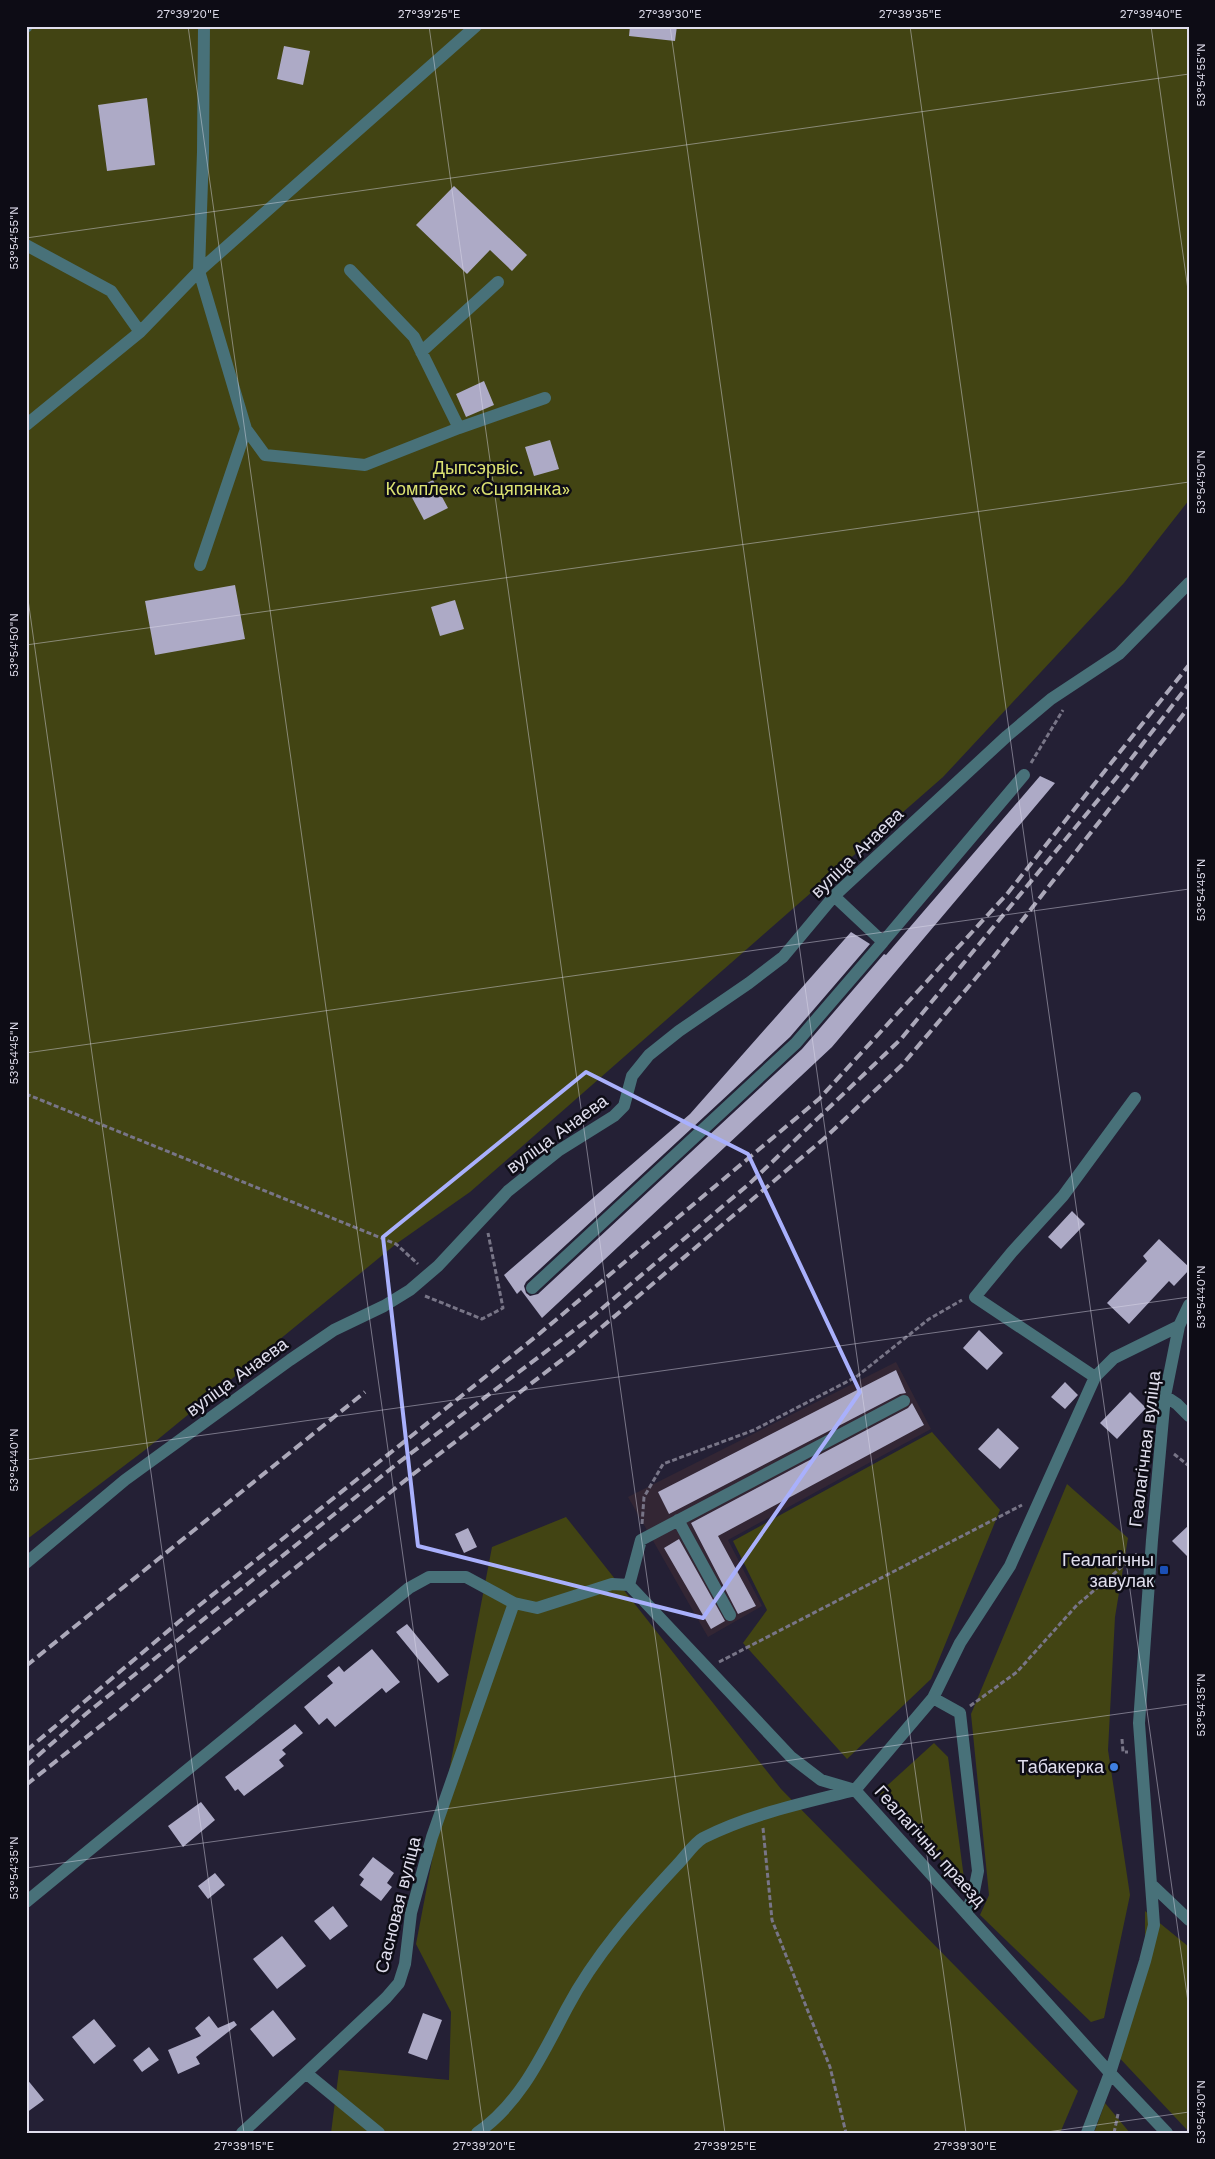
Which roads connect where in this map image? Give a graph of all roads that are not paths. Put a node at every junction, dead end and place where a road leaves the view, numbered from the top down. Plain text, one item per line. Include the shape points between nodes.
1 (204, 26) edge
2 (476, 26) edge
3 (26, 245) edge
4 (350, 270) dead end
5 (199, 271) junction
6 (498, 282) dead end
7 (140, 332) junction
8 (421, 352) junction
9 (545, 398) dead end
10 (26, 425) edge
11 (459, 428) junction
12 (246, 429) junction
13 (200, 565) dead end
14 (1189, 583) edge
15 (1024, 775) road end
16 (834, 896) junction
17 (883, 942) junction
18 (1135, 1098) dead end
19 (532, 1288) dead end
20 (1189, 1305) edge
21 (1179, 1326) junction
22 (1095, 1377) junction
23 (1165, 1396) junction
24 (904, 1401) dead end
25 (1189, 1416) edge
26 (678, 1520) junction
27 (26, 1563) edge
28 (629, 1585) junction
29 (514, 1603) junction
30 (730, 1615) dead end
31 (933, 1698) junction
32 (855, 1790) junction
33 (1151, 1884) junction
34 (26, 1902) edge
35 (966, 1913) junction
36 (1189, 1920) edge
37 (306, 2072) junction
38 (1110, 2073) junction
39 (242, 2133) edge
40 (379, 2133) edge
41 (477, 2133) edge
42 (1087, 2133) edge
43 (1167, 2133) edge

1 - 5 street
2 - 5 street
3 - 7 street via 111,291
4 - 8 street via 414,337
5 - 7 street
5 - 12 street
6 - 8 street
7 - 10 street
8 - 11 street
9 - 11 street
11 - 12 street via 365,465 265,455
12 - 13 street
14 - 16 street, вуліца Анаева via 1119,654 1051,700 1007,736
15 - 17 street
16 - 17 street
16 - 27 street, вуліца Анаева via 783,957 648,1055 632,1076 624,1106 614,1116 558,1150 508,1191 410,1290 334,1330 290,1360 125,1480
17 - 19 street via 796,1044
18 - 22 street via 1063,1196 975,1297
20 - 21 street, Геалагічная вуліца
21 - 22 street via 1114,1358
21 - 23 street, Геалагічная вуліца
22 - 31 street via 1010,1566 960,1643
23 - 25 street
23 - 33 street, Геалагічная вуліца via 1139,1723
24 - 26 street
26 - 28 street via 641,1540
26 - 30 street
28 - 29 street via 612,1584 537,1608
28 - 32 street, Геалагічны праезд via 791,1757 820,1780
29 - 34 street via 466,1577 429,1577 409,1588
29 - 37 street, Сасновая вуліца via 432,1837 411,1913 405,1964 399,1983
31 - 32 street
31 - 35 street via 960,1713 978,1871
32 - 35 street, Геалагічны праезд
32 - 41 street via 762,1815 701,1839 590,1968 522,2087 494,2121
33 - 36 street
33 - 38 street, Геалагічная вуліца via 1154,1925
35 - 38 street, Геалагічны праезд
37 - 39 street, Сасновая вуліца
37 - 40 street
38 - 42 street, Геалагічная вуліца
38 - 43 street, Геалагічны праезд

